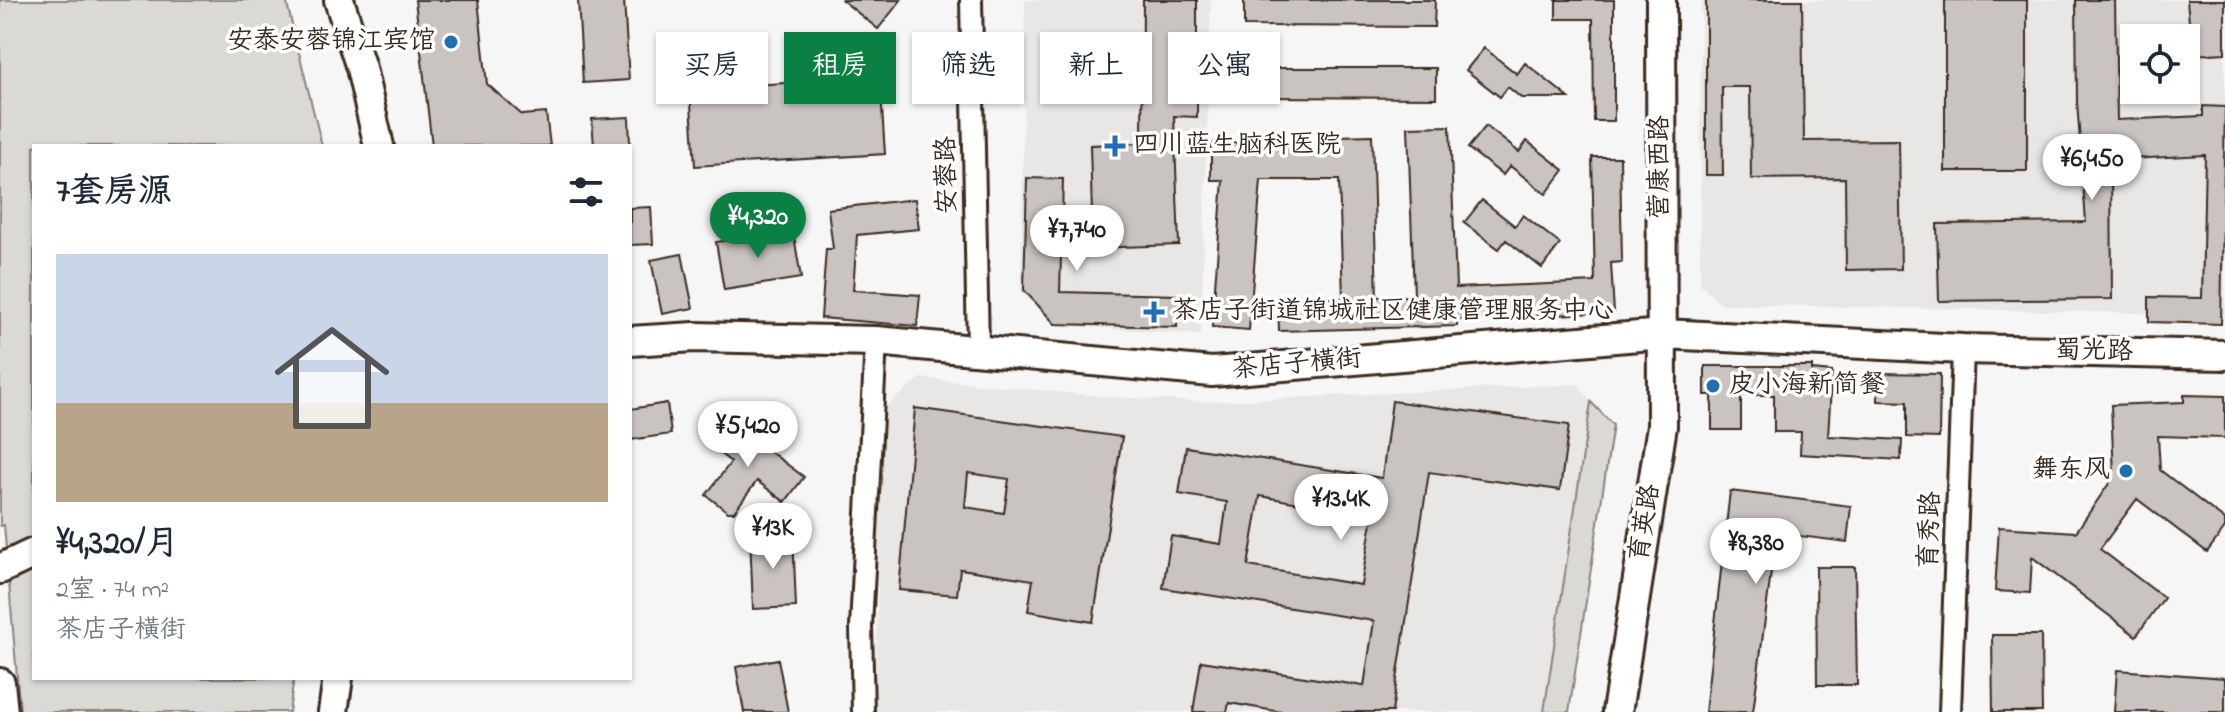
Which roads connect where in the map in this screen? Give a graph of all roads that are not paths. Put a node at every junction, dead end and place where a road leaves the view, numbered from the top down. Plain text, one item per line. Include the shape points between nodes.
1 (339, 0) edge
2 (971, 0) edge
3 (1661, 0) edge
4 (379, 144) edge
5 (1663, 334) junction
6 (632, 341) edge
7 (876, 341) junction
8 (978, 348) junction
9 (1963, 349) junction
10 (2225, 355) edge
11 (32, 554) edge
12 (0, 569) edge
13 (338, 680) edge
14 (0, 683) edge
15 (3, 712) edge
16 (333, 712) edge
17 (863, 712) edge
18 (1617, 712) edge
19 (1950, 712) edge

1 - 4 street
2 - 8 street, 安蓉路
3 - 5 street, 营康西路
5 - 8 street, 茶店子横街 via 1212,372
5 - 9 street, 茶店子横街
5 - 18 street, 育英路 via 1662,426
6 - 7 street, 茶店子横街
7 - 8 street, 茶店子横街
7 - 17 street via 861,627
9 - 10 street, 蜀光路
9 - 19 street, 育秀路
11 - 12 street
13 - 16 street
14 - 15 street

